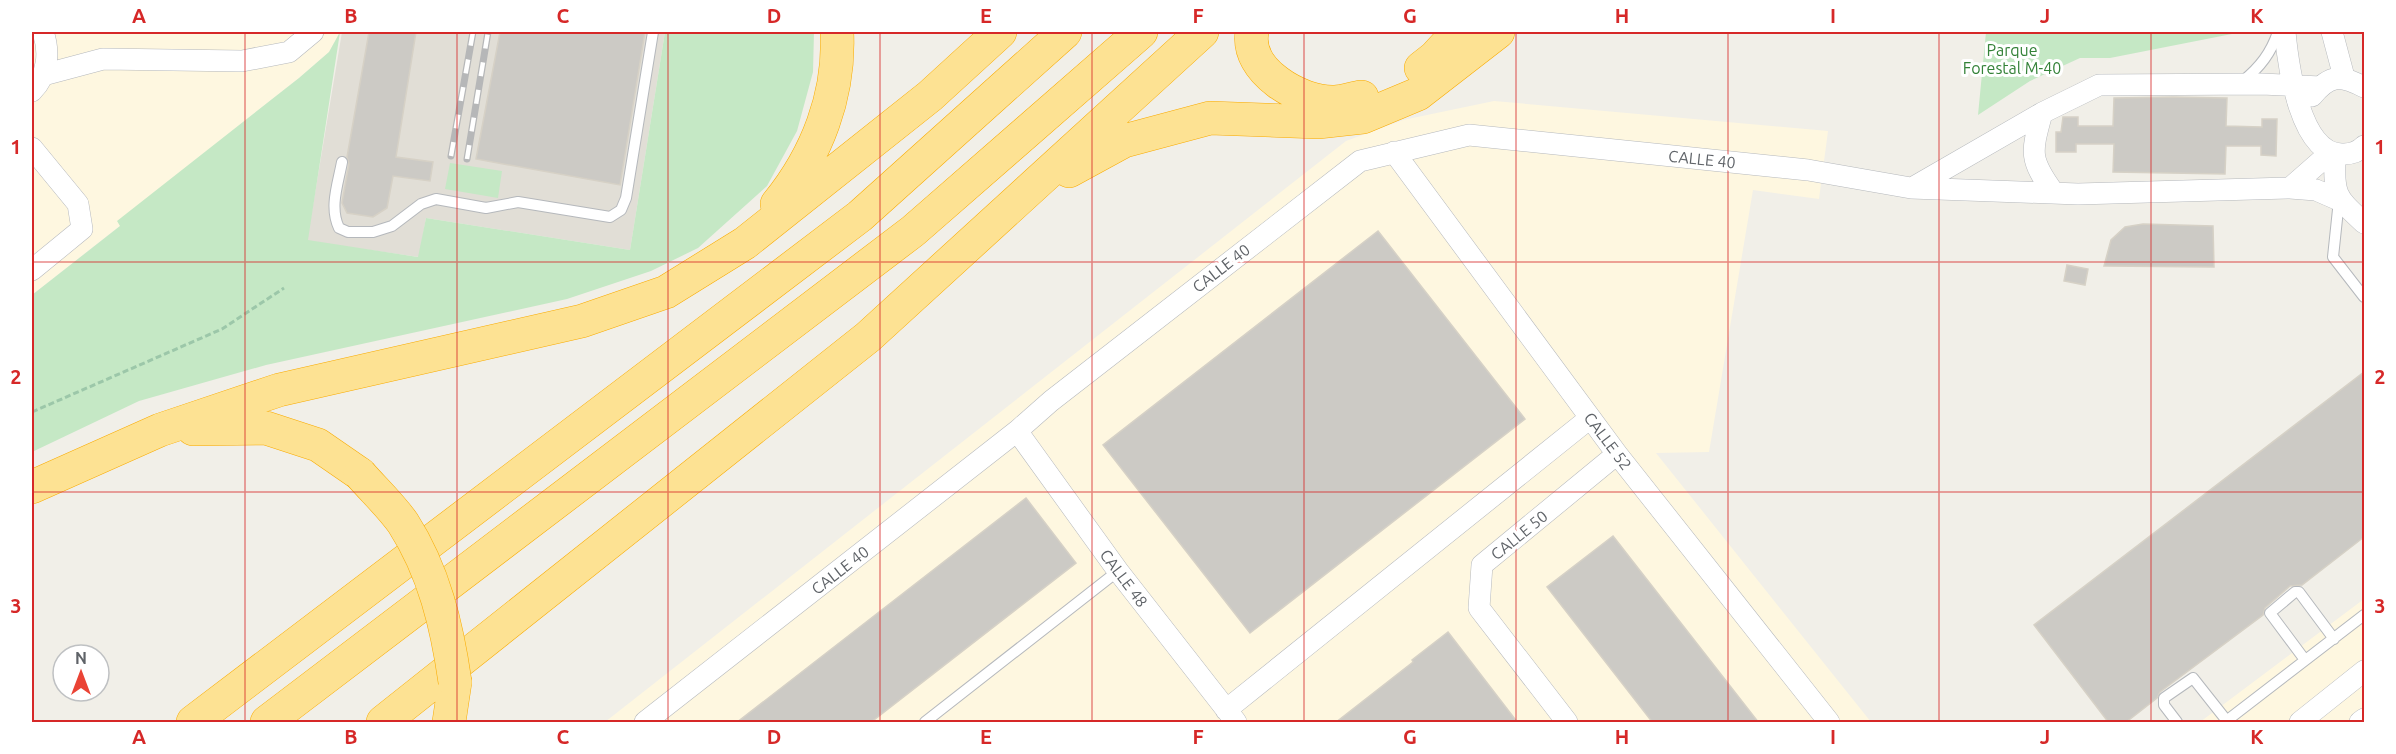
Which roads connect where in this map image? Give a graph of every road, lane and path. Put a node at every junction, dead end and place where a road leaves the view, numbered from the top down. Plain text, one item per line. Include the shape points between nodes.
1 (43, 32) edge
2 (313, 32) edge
3 (653, 32) edge
4 (837, 32) edge
5 (1000, 32) edge
6 (1065, 32) edge
7 (1141, 32) edge
8 (1202, 32) edge
9 (1252, 32) edge
10 (1458, 32) edge
11 (1498, 32) edge
12 (2278, 32) edge
13 (2285, 32) edge
14 (2332, 32) edge
15 (2344, 77) junction
16 (37, 82) edge
17 (2240, 84) junction
18 (2294, 86) junction
19 (2320, 87) junction
20 (2364, 87) edge
21 (2302, 109) junction
22 (2042, 113) junction
23 (32, 148) edge
24 (1394, 152) junction
25 (2364, 153) edge
26 (2332, 154) junction
27 (342, 162) dead end
28 (1911, 188) junction
29 (2290, 188) junction
30 (2054, 193) junction
31 (1023, 196) junction
32 (2339, 200) junction
33 (2364, 223) edge
34 (745, 243) junction
35 (32, 270) edge
36 (284, 288) dead end
37 (2364, 297) edge
38 (32, 412) edge
39 (1590, 417) junction
40 (160, 430) junction
41 (1017, 431) junction
42 (1617, 454) junction
43 (32, 487) edge
44 (1118, 571) junction
45 (2364, 615) edge
46 (2334, 639) junction
47 (2305, 660) junction
48 (2364, 671) edge
49 (1231, 716) edge
50 (2364, 719) edge
51 (2226, 722) edge
52 (193, 723) edge
53 (267, 723) edge
54 (382, 723) edge
55 (449, 723) edge
56 (645, 723) edge
57 (924, 723) edge
58 (1567, 723) edge
59 (1829, 723) edge
60 (2177, 723) edge
61 (2300, 723) edge
62 (2360, 723) edge

1 - 16 street via 47,59
2 - 16 street via 289,52 242,61 103,59
3 - 27 lane via 626,198 621,210 610,217 518,202 486,208 436,200 421,204 392,226 373,232 348,232 339,228 334,218
4 - 34 highway via 834,91 820,133 798,179
5 - 34 highway via 930,96
6 - 52 highway via 860,216
7 - 53 highway via 913,231
8 - 31 highway
9 - 10 highway via 1259,66 1280,85 1304,96 1333,102 1368,96 1406,79 1435,57
11 - 31 highway via 1418,94 1363,117 1318,122 1210,118 1124,141
12 - 17 lane via 2256,71
13 - 18 street
14 - 15 street
15 - 19 street via 2323,82
15 - 20 street
17 - 18 street
17 - 22 street via 2100,85
18 - 19 street
18 - 21 street
19 - 21 street
21 - 26 street via 2313,140
22 - 28 street
22 - 30 street via 2034,143 2036,169
23 - 35 street via 78,204 82,230
24 - 28 street, CALLE 40 via 1469,135 1808,170
24 - 39 street, CALLE 52
24 - 41 street, CALLE 40 via 1360,161 1339,176 1051,400
25 - 26 street
26 - 29 street
26 - 32 street
28 - 30 street, CALLE 40
29 - 30 street, CALLE 40
29 - 32 street, CALLE 40 via 2316,190
31 - 54 highway via 868,337
32 - 33 street
32 - 37 lane via 2333,257
34 - 40 highway via 666,292 582,321 279,390
36 - 38 path via 222,329
39 - 42 street, CALLE 52
39 - 49 street
40 - 43 highway
40 - 55 highway, bridge via 266,428 318,446 360,474 402,522 428,570 449,636 455,682
41 - 44 street, CALLE 48
41 - 56 street, CALLE 40
42 - 58 street, CALLE 50 via 1482,565 1479,608
42 - 59 street, CALLE 52
44 - 49 street, CALLE 48
44 - 57 lane
45 - 46 lane
46 - 47 lane
46 - 47 lane via 2299,592 2295,592 2270,613
47 - 51 lane
48 - 61 street
50 - 62 street
51 - 60 lane via 2193,678 2164,698 2164,705

